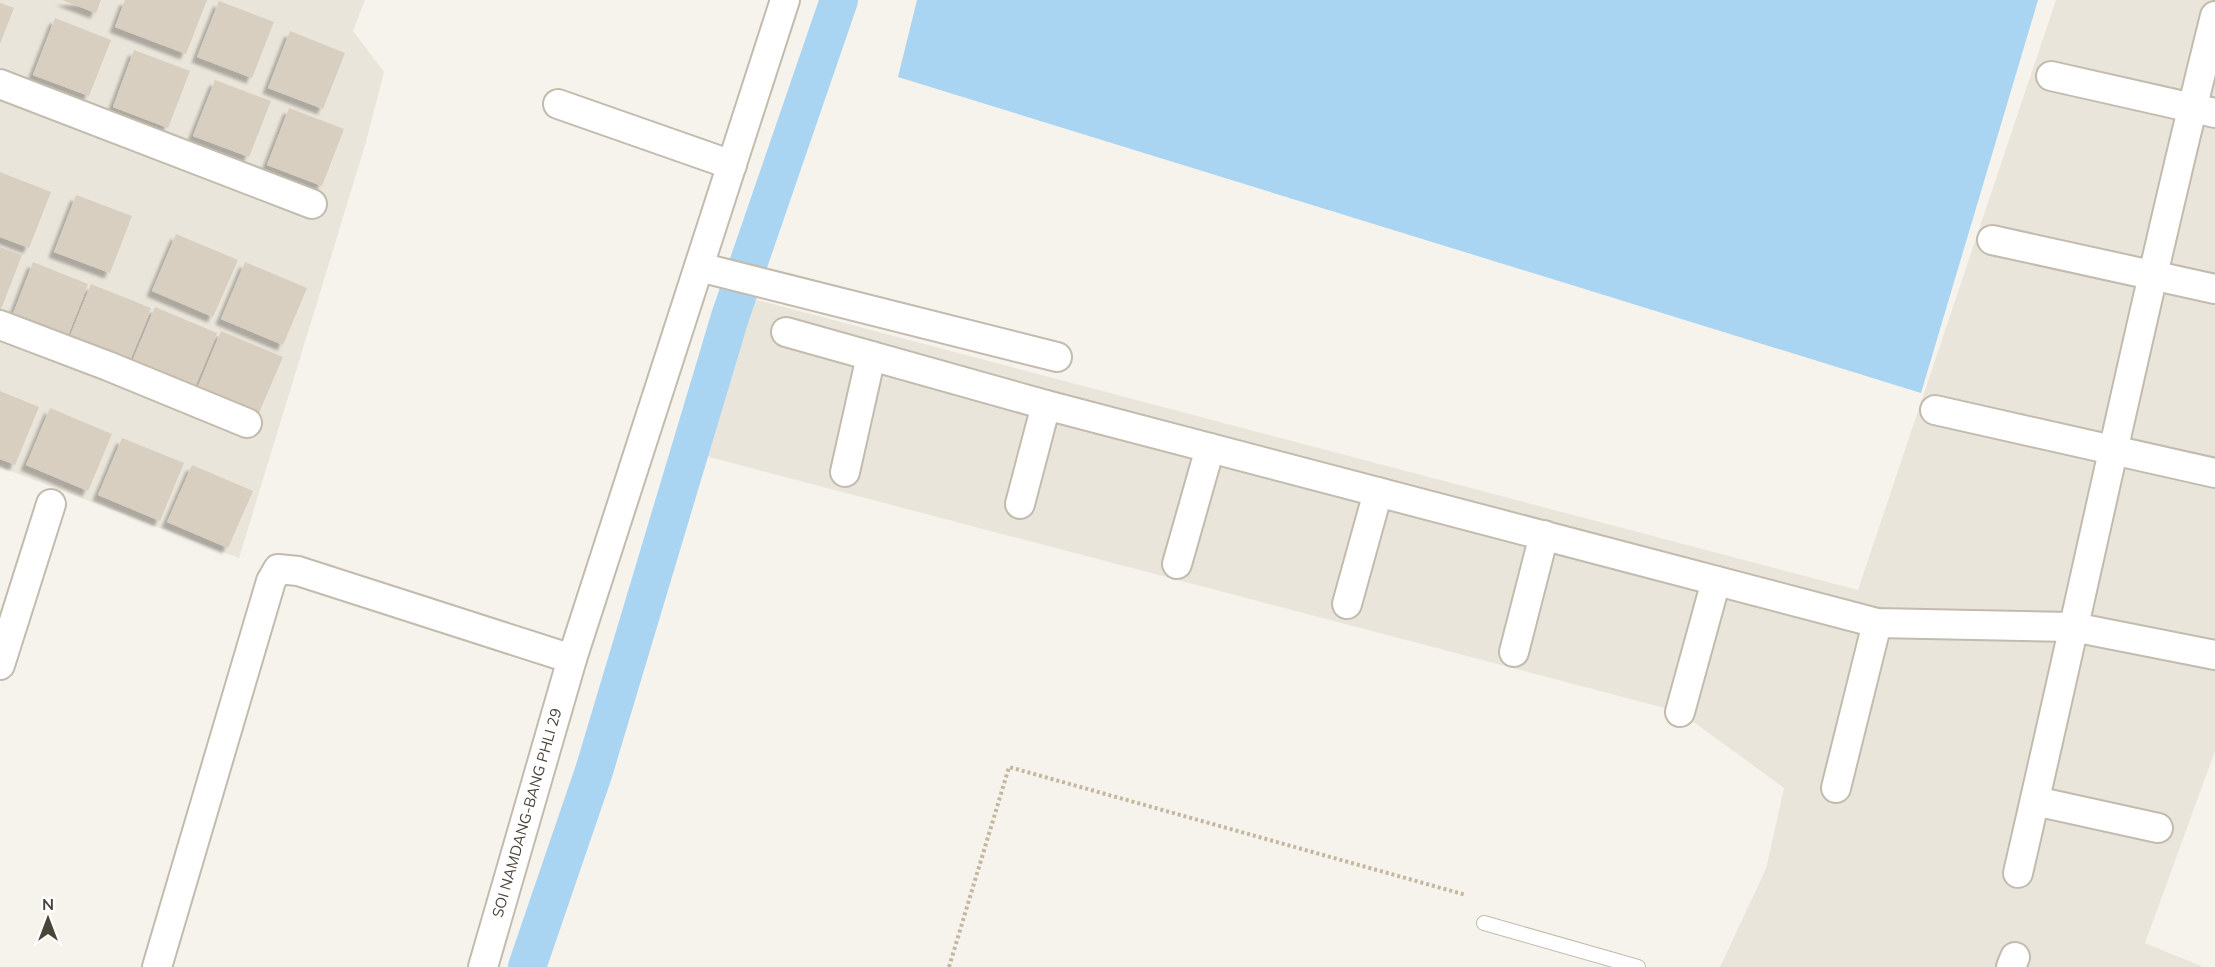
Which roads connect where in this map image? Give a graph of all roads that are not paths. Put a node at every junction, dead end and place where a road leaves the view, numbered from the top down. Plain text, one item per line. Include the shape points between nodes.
1 (785, 0) edge
2 (2215, 16) edge
3 (2051, 76) dead end
4 (0, 84) edge
5 (558, 104) dead end
6 (2204, 110) edge
7 (732, 165) junction
8 (312, 204) dead end
9 (1992, 240) dead end
10 (699, 267) junction
11 (2154, 275) junction
12 (2215, 289) edge
13 (0, 325) edge
14 (786, 332) dead end
15 (871, 356) junction
16 (1056, 357) dead end
17 (1046, 405) junction
18 (1935, 410) dead end
19 (248, 423) dead end
20 (1210, 448) junction
21 (2114, 452) junction
22 (845, 472) dead end
23 (2215, 473) edge
24 (1378, 492) junction
25 (51, 504) dead end
26 (1020, 504) dead end
27 (1544, 535) junction
28 (1177, 564) dead end
29 (1716, 581) junction
30 (1347, 604) dead end
31 (1876, 623) junction
32 (2073, 627) junction
33 (1514, 652) dead end
34 (2215, 655) edge
35 (572, 659) junction
36 (0, 665) edge
37 (1680, 712) dead end
38 (1836, 788) dead end
39 (2035, 801) junction
40 (2158, 828) dead end
41 (2018, 873) dead end
42 (1484, 923) dead end
43 (157, 967) edge
44 (483, 967) edge
45 (1638, 967) edge

1 - 7 street, SOI NAMDANG-BANG PHLI 29
2 - 6 street
3 - 6 street
4 - 8 street
5 - 7 street
6 - 11 street
7 - 10 street, SOI NAMDANG-BANG PHLI 29
9 - 11 street
10 - 16 street
10 - 35 street, SOI NAMDANG-BANG PHLI 29
11 - 12 street
11 - 21 street
13 - 19 street
14 - 15 street
15 - 17 street
15 - 22 street
17 - 20 street
17 - 26 street
18 - 21 street
20 - 24 street
20 - 28 street
21 - 23 street
21 - 32 street
24 - 27 street
24 - 30 street
25 - 36 street
27 - 29 street
27 - 33 street
29 - 31 street
29 - 37 street
31 - 32 street
31 - 38 street
32 - 34 street
32 - 39 street
35 - 43 street via 298,571 278,569 271,581
35 - 44 street, SOI NAMDANG-BANG PHLI 29
39 - 40 street
39 - 41 street
42 - 45 lane

